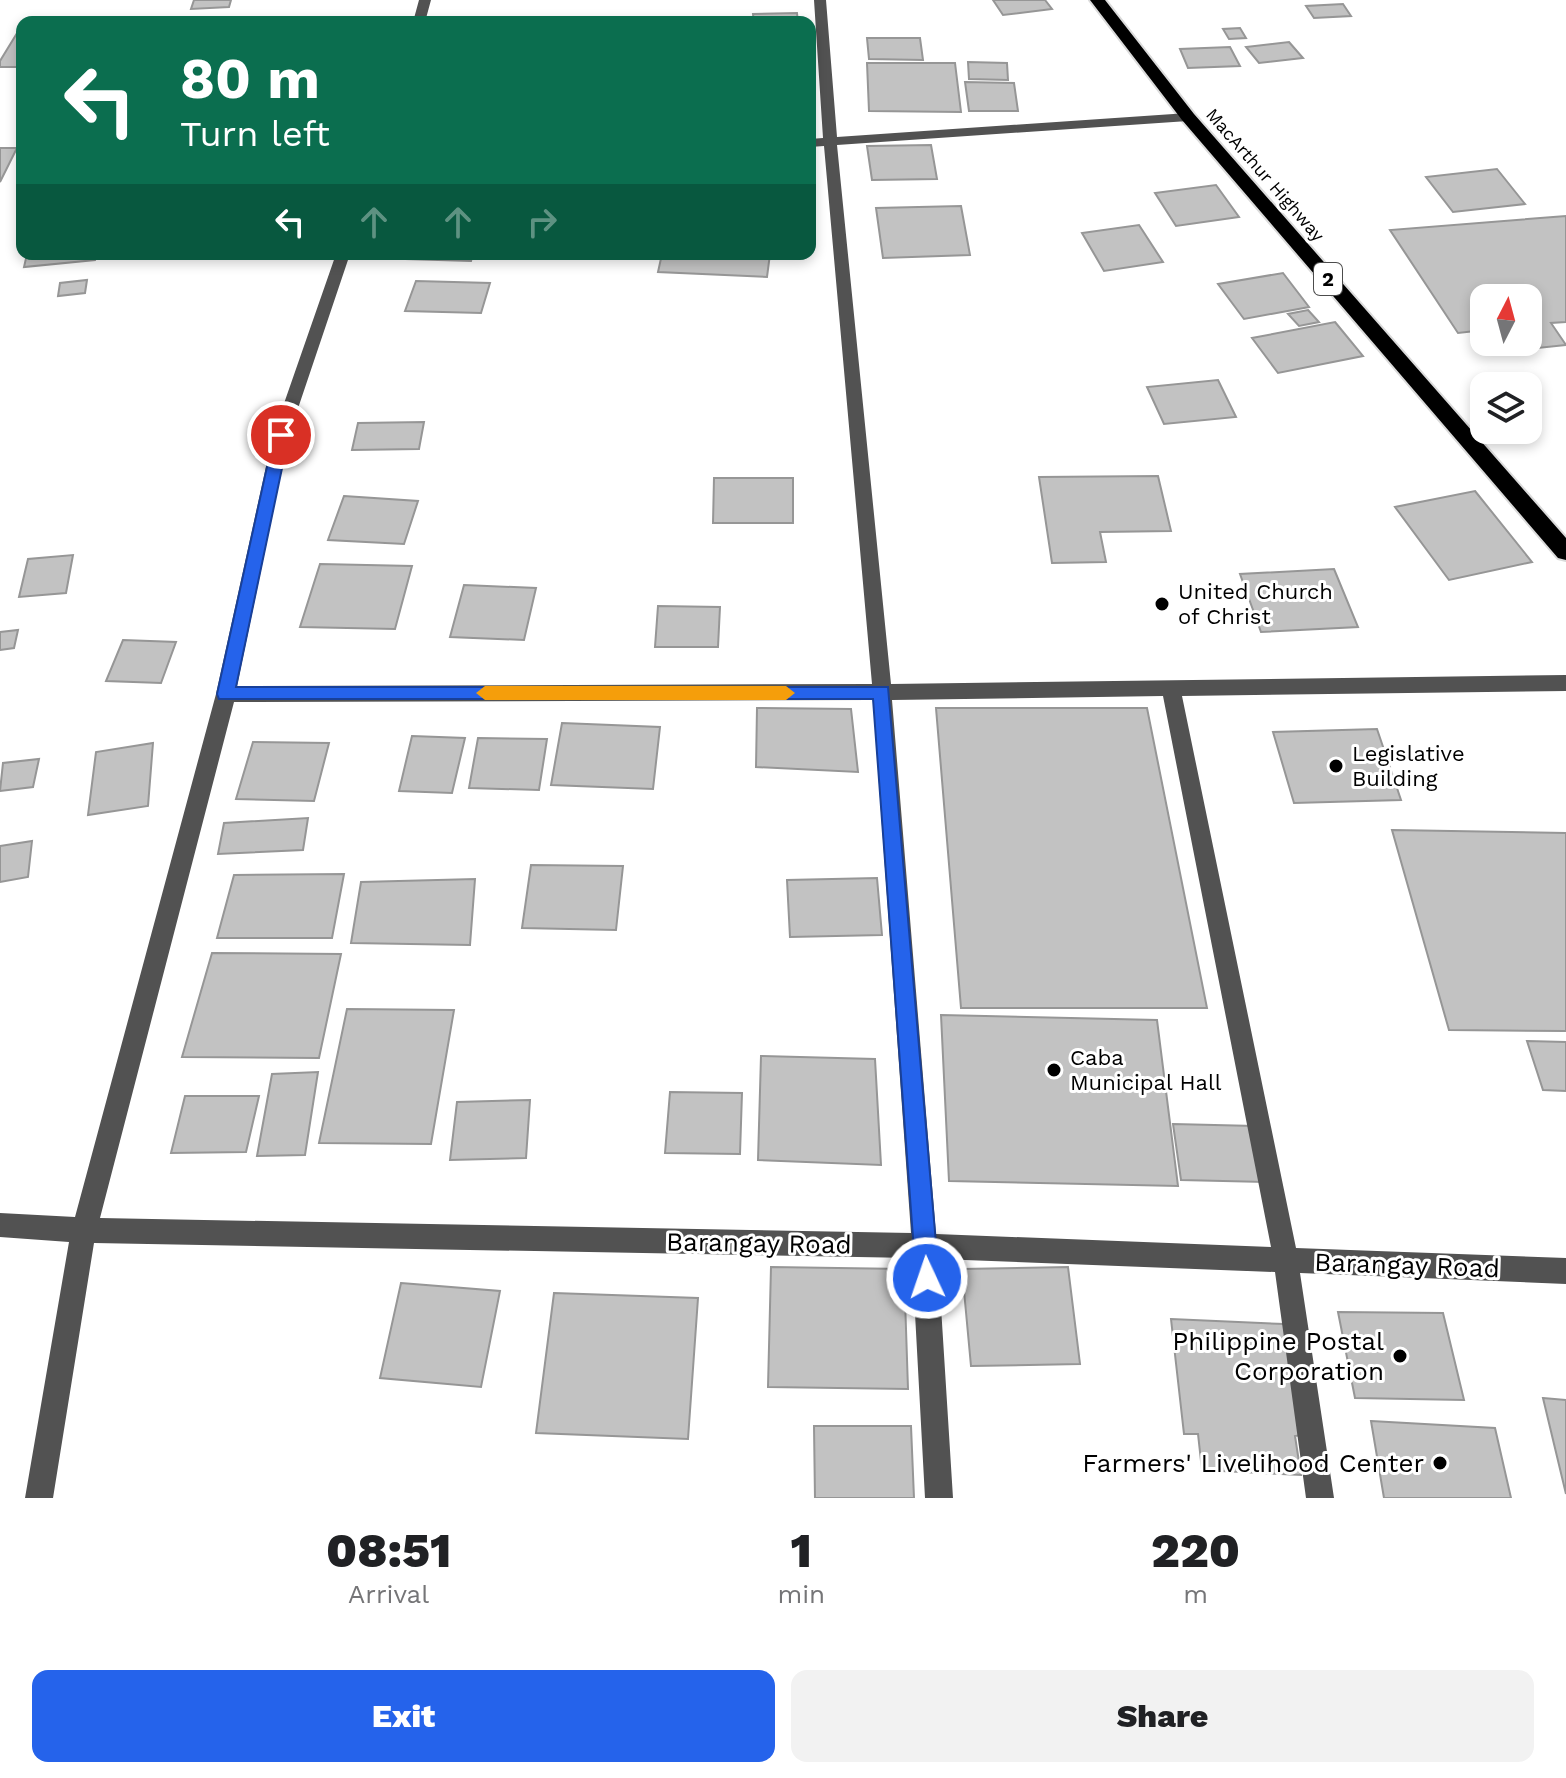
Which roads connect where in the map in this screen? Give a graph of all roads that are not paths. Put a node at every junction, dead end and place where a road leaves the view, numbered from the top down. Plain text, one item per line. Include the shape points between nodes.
1 (820, 0) edge
2 (1097, 0) edge
3 (1188, 117) junction
4 (819, 143) edge
5 (341, 260) edge
6 (1566, 552) edge
7 (1566, 683) edge
8 (1171, 688) junction
9 (882, 692) junction
10 (226, 694) junction
11 (0, 1225) edge
12 (84, 1230) junction
13 (926, 1246) junction
14 (1286, 1261) junction
15 (1566, 1271) edge
16 (39, 1498) edge
17 (939, 1498) edge
18 (1320, 1498) edge

1 - 4 street
2 - 3 highway, MacArthur Highway / 2
3 - 4 street
3 - 6 highway, MacArthur Highway / 2
4 - 9 street
5 - 10 street via 281,435
7 - 8 street
8 - 9 street
8 - 14 street
9 - 10 street
9 - 13 street
10 - 12 street
11 - 12 street, Barangay Road
12 - 13 street, Barangay Road
12 - 16 street
13 - 14 street, Barangay Road
13 - 17 street
14 - 15 street, Barangay Road
14 - 18 street

